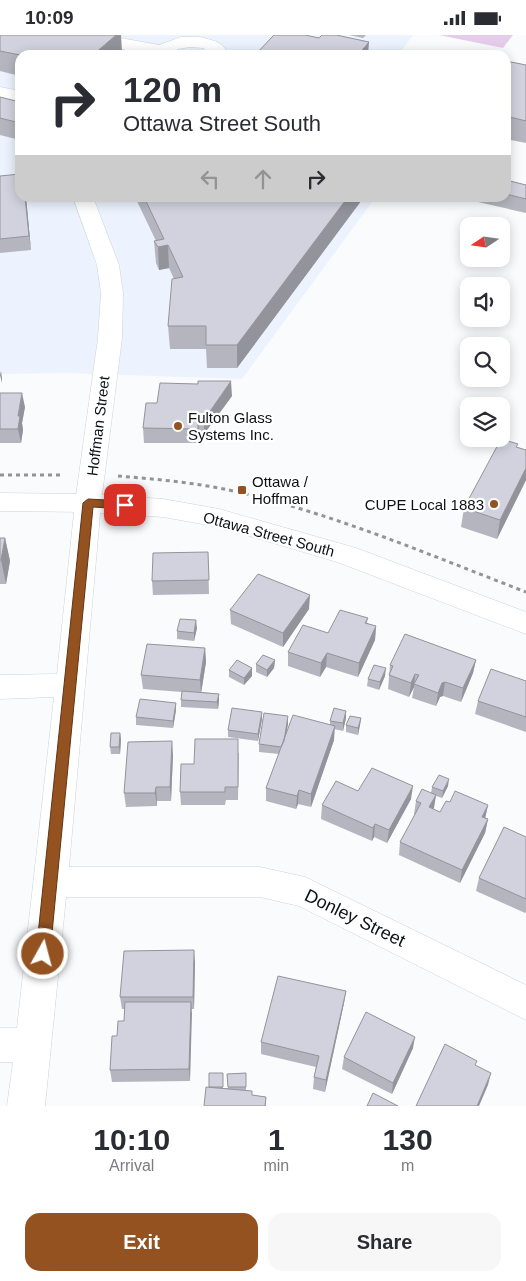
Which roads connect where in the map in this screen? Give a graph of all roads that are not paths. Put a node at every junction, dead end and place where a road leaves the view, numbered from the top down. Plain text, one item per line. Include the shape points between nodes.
1 (79, 35) edge
2 (148, 50) edge
3 (166, 50) edge
4 (216, 50) edge
5 (0, 93) edge
6 (15, 96) edge
7 (85, 202) edge
8 (0, 502) edge
9 (88, 503) junction
10 (526, 623) edge
11 (70, 685) junction
12 (0, 687) edge
13 (51, 882) junction
14 (526, 1003) edge
15 (16, 1045) edge
16 (26, 1106) edge

1 - 2 street
3 - 4 street via 176,43 197,42
5 - 6 street
7 - 9 street, Hoffman Street via 104,250 112,293 110,338
8 - 9 street, Ottawa Street South
9 - 10 street, Ottawa Street South via 163,508 219,518 346,555
9 - 11 street, Hoffman Street
11 - 12 street
11 - 13 street, Hoffman Street
13 - 14 street, Donley Street via 260,883 306,892
13 - 15 street, Hoffman Street
15 - 16 street, Hoffman Street

